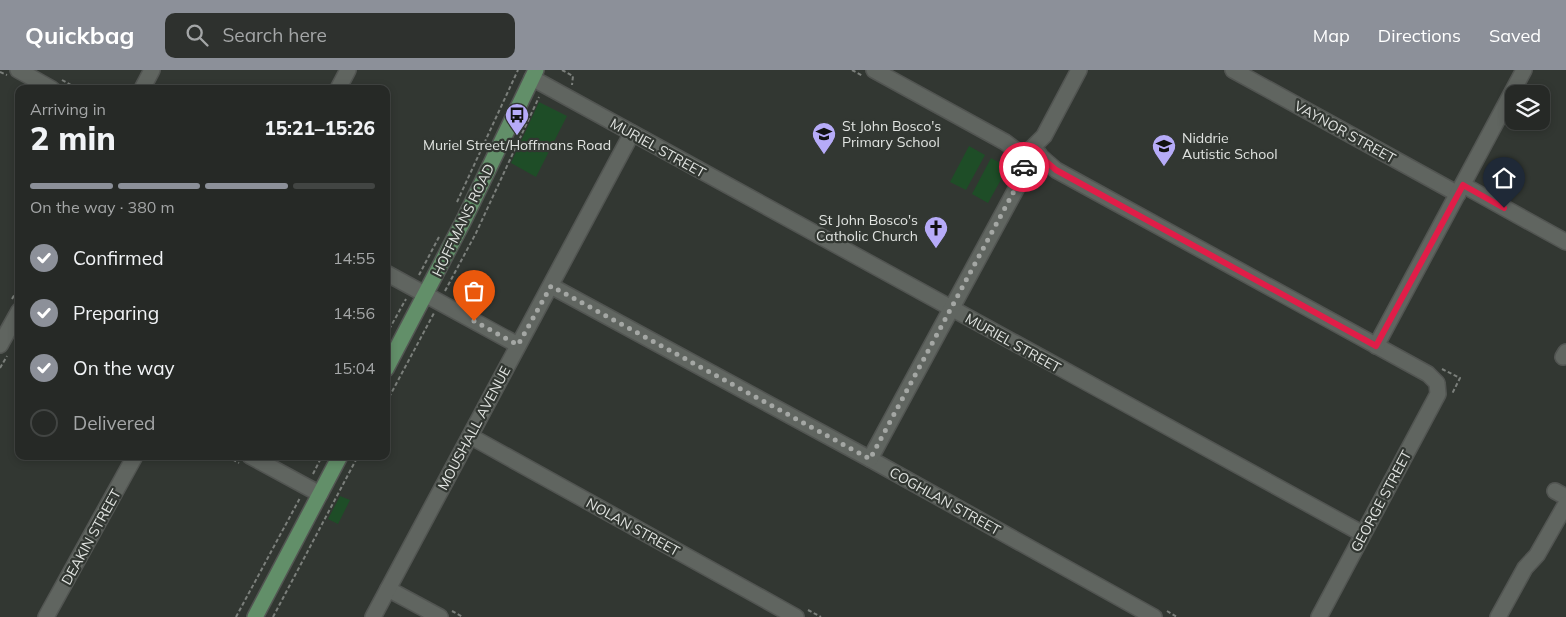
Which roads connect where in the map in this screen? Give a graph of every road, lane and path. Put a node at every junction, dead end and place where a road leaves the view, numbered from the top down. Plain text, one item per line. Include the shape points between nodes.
1 (18, 70) edge
2 (152, 70) edge
3 (348, 70) edge
4 (518, 70) edge
5 (874, 70) edge
6 (1080, 70) edge
7 (1233, 70) edge
8 (1524, 70) edge
9 (534, 74) edge
10 (45, 85) edge
11 (144, 85) edge
12 (340, 85) edge
13 (540, 95) dead end
14 (632, 133) junction
15 (1033, 157) junction
16 (1460, 189) junction
17 (456, 203) dead end
18 (441, 232) dead end
19 (1566, 242) edge
20 (390, 275) edge
21 (418, 276) dead end
22 (551, 286) junction
23 (407, 296) dead end
24 (433, 298) junction
25 (951, 308) junction
26 (15, 318) edge
27 (390, 328) edge
28 (0, 345) edge
29 (518, 345) junction
30 (1376, 346) junction
31 (390, 363) edge
32 (1434, 364) dead end
33 (390, 394) edge
34 (1451, 395) dead end
35 (470, 436) junction
36 (870, 459) junction
37 (133, 460) edge
38 (259, 460) edge
39 (320, 460) edge
40 (338, 460) edge
41 (356, 460) edge
42 (309, 482) junction
43 (320, 494) junction
44 (1566, 504) edge
45 (1363, 534) junction
46 (388, 588) junction
47 (1157, 612) edge
48 (46, 617) edge
49 (236, 617) edge
50 (255, 617) edge
51 (273, 617) edge
52 (373, 617) edge
53 (440, 617) edge
54 (796, 617) edge
55 (1178, 617) edge
56 (1319, 617) edge
57 (1498, 617) edge

1 - 10 street
2 - 11 street
3 - 12 street
4 - 17 path
5 - 15 street
6 - 15 street
7 - 16 street, VAYNOR STREET
8 - 16 street
9 - 14 street, MURIEL STREET
9 - 24 main road, HOFFMANS ROAD via 464,220
13 - 24 path via 476,233
14 - 22 street, MOUSHALL AVENUE
14 - 25 street, MURIEL STREET
15 - 25 street
15 - 30 street
16 - 19 street, VAYNOR STREET
16 - 30 street
18 - 21 path
20 - 24 street
22 - 29 street, MOUSHALL AVENUE
22 - 36 street, COGHLAN STREET
23 - 27 path
24 - 29 street
24 - 31 main road, HOFFMANS ROAD
24 - 33 path
25 - 36 street
25 - 45 street, MURIEL STREET
26 - 28 street
29 - 35 street, MOUSHALL AVENUE
30 - 45 street, GEORGE STREET via 1433,377 1438,394
32 - 34 path via 1460,378
35 - 46 street, MOUSHALL AVENUE
35 - 54 street, NOLAN STREET
36 - 47 street, COGHLAN STREET
37 - 48 street, DEAKIN STREET
38 - 42 street
39 - 42 path
40 - 43 main road
41 - 51 path
42 - 43 street
42 - 49 path
43 - 50 main road
44 - 57 street
45 - 56 street, GEORGE STREET
46 - 52 street, MOUSHALL AVENUE
46 - 53 street
47 - 55 path

